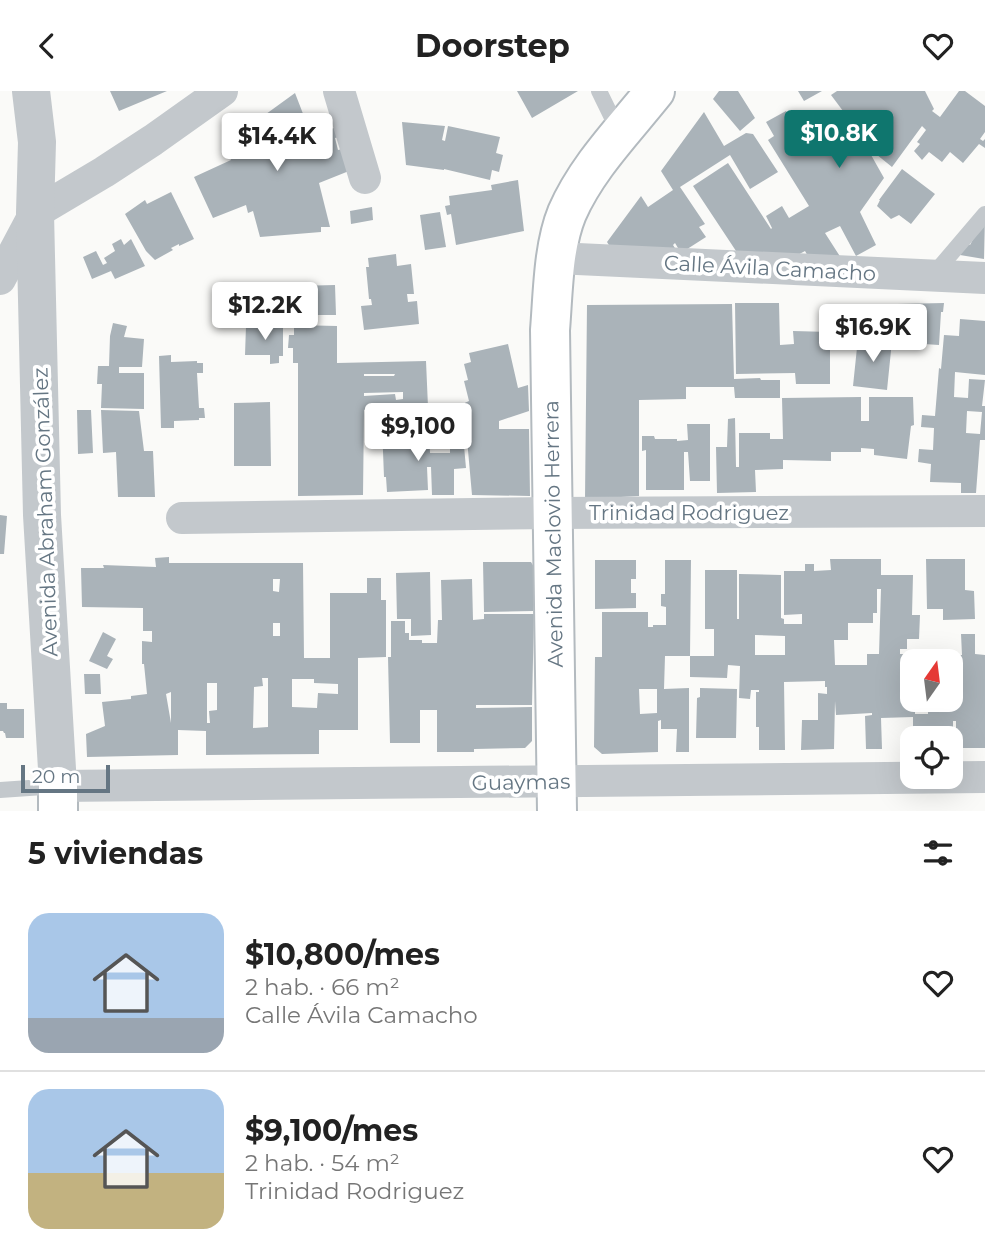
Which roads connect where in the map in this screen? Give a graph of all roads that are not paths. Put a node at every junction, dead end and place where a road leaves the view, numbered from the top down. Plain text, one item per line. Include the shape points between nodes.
1 (32, 91) edge
2 (222, 91) edge
3 (339, 91) edge
4 (598, 91) edge
5 (655, 91) edge
6 (620, 134) junction
7 (365, 177) dead end
8 (35, 213) junction
9 (985, 214) edge
10 (556, 258) junction
11 (933, 275) junction
12 (985, 278) edge
13 (0, 279) edge
14 (985, 511) edge
15 (551, 513) junction
16 (182, 518) dead end
17 (985, 778) edge
18 (0, 790) edge
19 (557, 796) edge
20 (58, 799) edge

1 - 8 street, Avenida Abraham González via 37,142
2 - 8 street via 114,166
3 - 7 street
4 - 6 lane
5 - 6 main road, Avenida Maclovio Herrera
6 - 10 main road, Avenida Maclovio Herrera via 592,169 567,214
8 - 13 street
8 - 20 street, Avenida Abraham González via 42,515
9 - 11 lane
10 - 11 street, Calle Ávila Camacho
10 - 15 main road, Avenida Maclovio Herrera via 550,330
11 - 12 street, Calle Ávila Camacho
14 - 15 street, Trinidad Rodriguez
15 - 16 street, Trinidad Rodriguez
15 - 19 main road, Avenida Maclovio Herrera
17 - 19 street, Guaymas
18 - 20 lane
19 - 20 street, Guaymas

